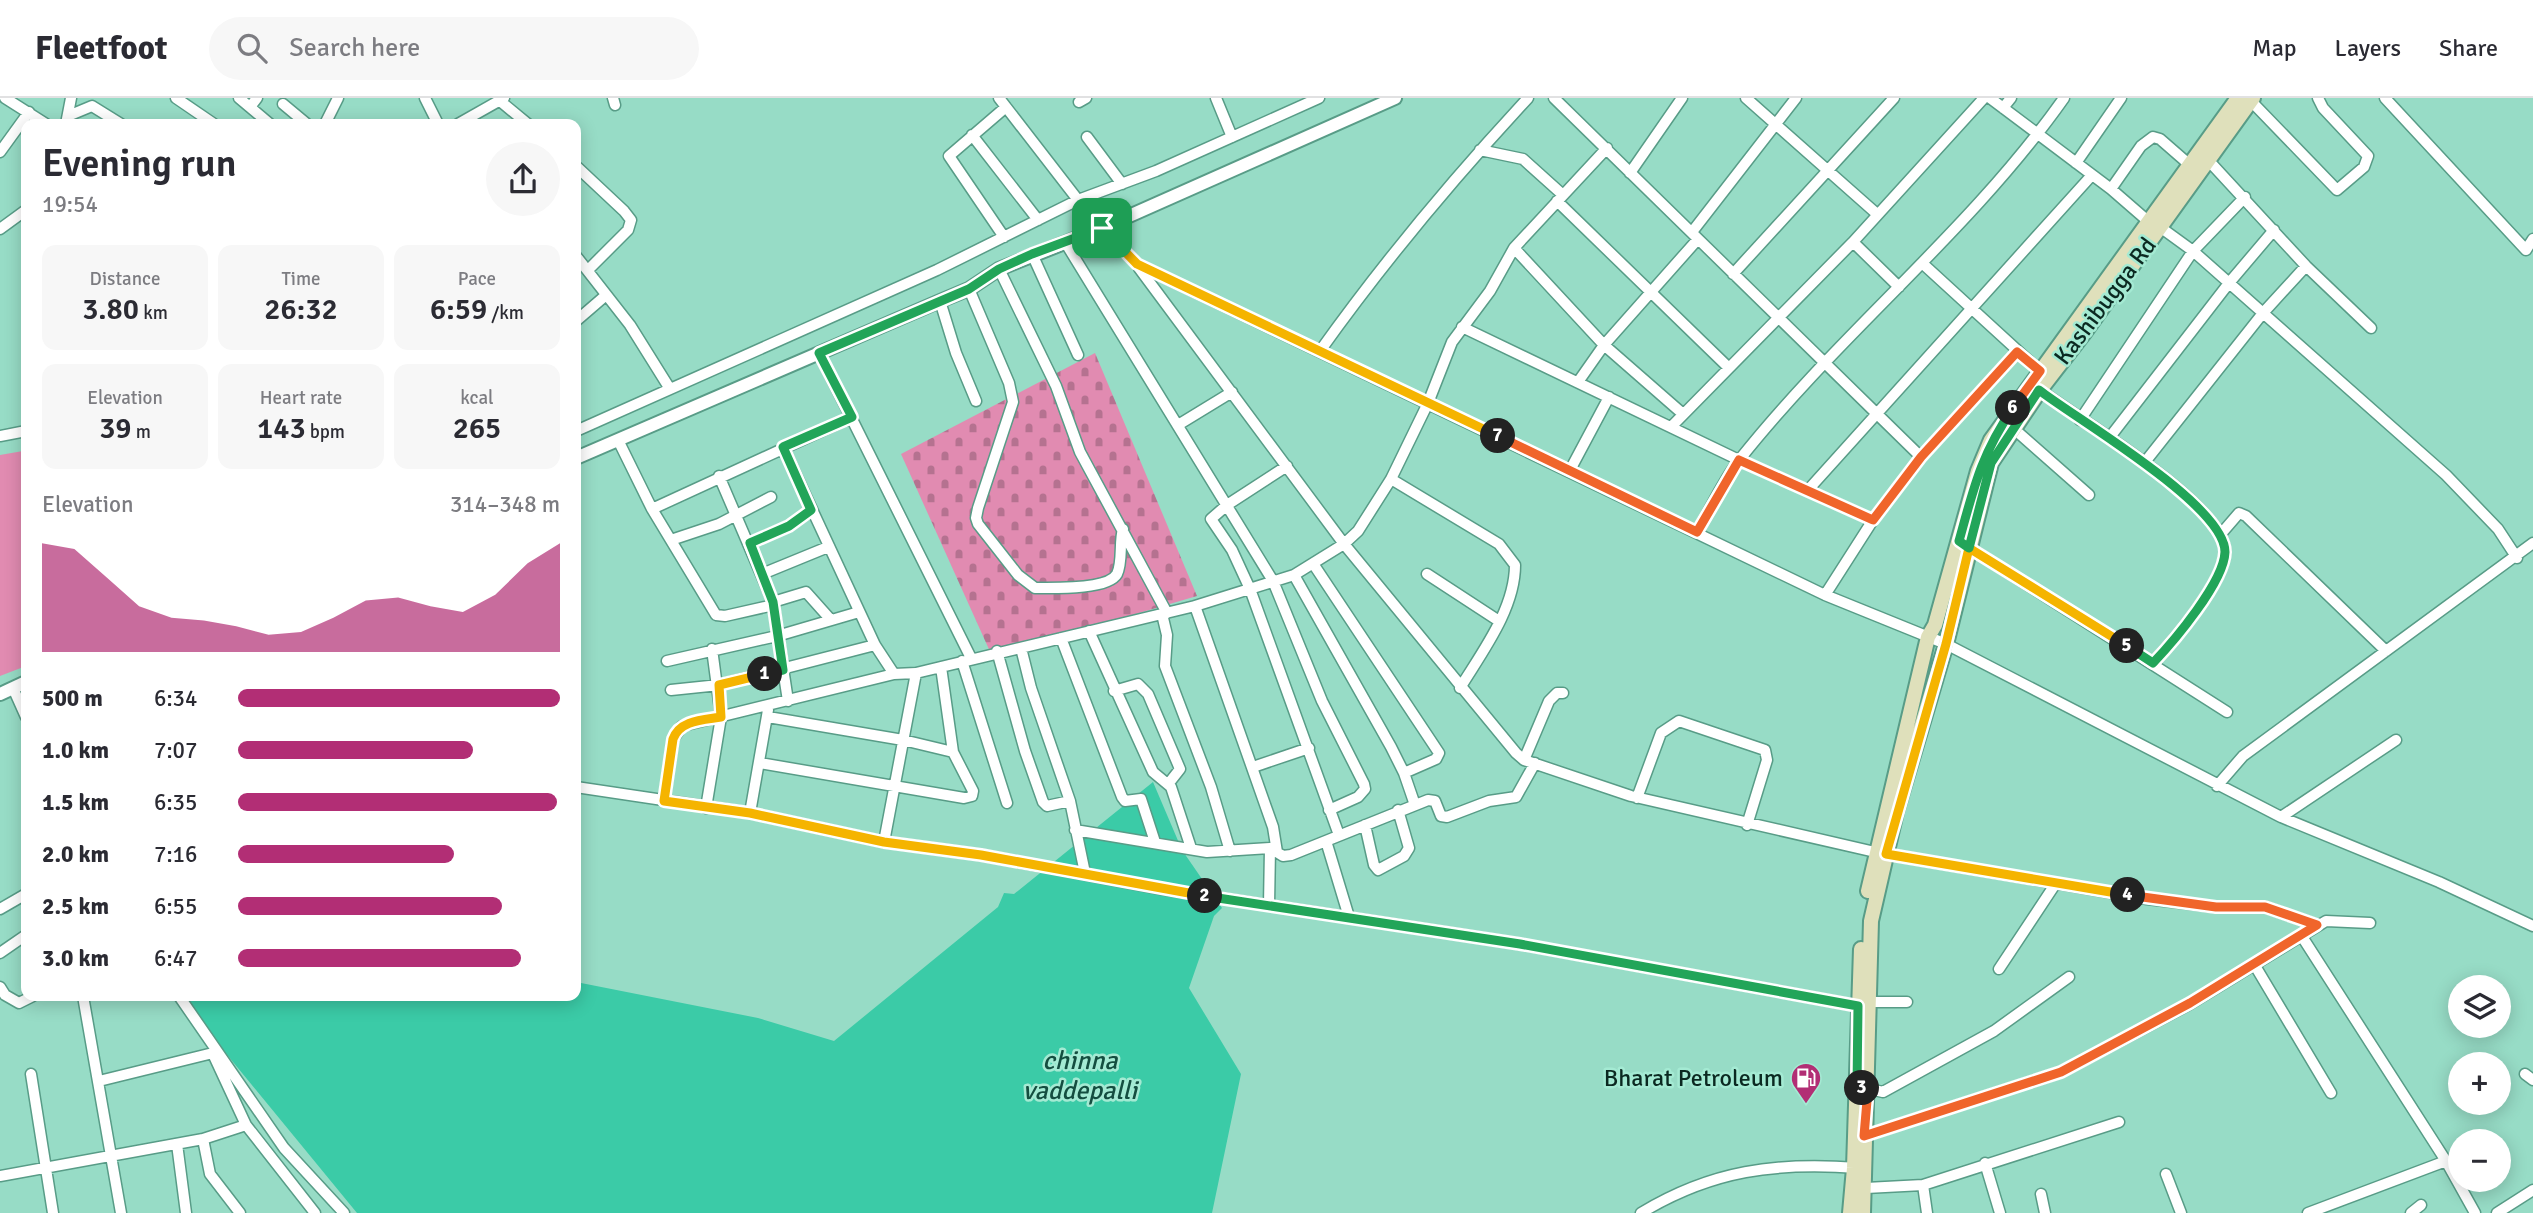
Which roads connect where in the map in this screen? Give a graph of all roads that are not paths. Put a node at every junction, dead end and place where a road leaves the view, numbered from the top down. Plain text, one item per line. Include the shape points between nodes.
1 (5, 98) edge
2 (71, 98) edge
3 (176, 98) edge
4 (239, 98) edge
5 (338, 98) edge
6 (425, 98) edge
7 (1216, 98) edge
8 (1319, 98) edge
9 (1395, 98) edge
10 (1528, 98) edge
11 (1554, 98) edge
12 (1682, 98) edge
13 (1746, 98) edge
14 (1796, 98) edge
15 (1894, 98) edge
16 (1984, 98) edge
17 (1990, 98) edge
18 (2011, 98) edge
19 (2064, 98) edge
20 (2121, 98) edge
21 (2318, 98) edge
22 (2385, 98) edge
23 (502, 99) edge
24 (2247, 99) edge
25 (253, 102) edge
26 (1002, 102) edge
27 (283, 104) dead end
28 (2003, 108) junction
29 (29, 112) junction
30 (24, 119) edge
31 (39, 119) edge
32 (67, 119) edge
33 (69, 119) edge
34 (113, 119) edge
35 (207, 119) edge
36 (266, 119) edge
37 (301, 119) edge
38 (328, 119) edge
39 (436, 119) edge
40 (467, 119) edge
41 (523, 119) edge
42 (21, 123) edge
43 (1775, 124) junction
44 (972, 135) junction
45 (2037, 136) junction
46 (1087, 137) dead end
47 (1232, 137) junction
48 (1607, 148) junction
49 (1480, 150) junction
50 (0, 152) edge
51 (2209, 161) junction
52 (2076, 163) junction
53 (2191, 166) junction
54 (1826, 169) junction
55 (581, 171) edge
56 (1630, 173) junction
57 (2092, 175) junction
58 (1122, 184) junction
59 (2111, 190) junction
60 (2245, 197) junction
61 (1560, 198) junction
62 (1078, 200) junction
63 (21, 214) edge
64 (1877, 214) junction
65 (1038, 220) junction
66 (2154, 225) junction
67 (1102, 228) junction
68 (0, 229) edge
69 (2274, 230) junction
70 (1695, 236) junction
71 (1004, 237) junction
72 (2533, 239) edge
73 (1065, 242) junction
74 (1853, 242) junction
75 (1514, 248) junction
76 (2193, 251) junction
77 (1032, 254) junction
78 (581, 262) edge
79 (1922, 263) junction
80 (1137, 264) junction
81 (2306, 265) junction
82 (999, 269) junction
83 (588, 270) junction
84 (1733, 274) junction
85 (2229, 283) junction
86 (1899, 287) junction
87 (969, 289) junction
88 (1652, 291) junction
89 (605, 296) junction
90 (940, 301) junction
91 (1971, 309) junction
92 (2263, 313) junction
93 (581, 317) edge
94 (1777, 318) junction
95 (1462, 327) junction
96 (2371, 328) dead end
97 (1604, 345) junction
98 (1320, 351) junction
99 (2017, 352) junction
100 (819, 353) junction
101 (1078, 355) dead end
102 (1826, 363) junction
103 (1729, 368) junction
104 (2040, 371) junction
105 (1578, 382) junction
106 (670, 389) junction
107 (2039, 390) junction
108 (1232, 391) junction
109 (1609, 397) junction
110 (976, 401) dead end
111 (1428, 403) junction
112 (1875, 412) junction
113 (1683, 414) junction
114 (852, 417) junction
115 (2080, 421) junction
116 (1178, 425) junction
117 (1671, 427) junction
118 (2013, 428) junction
119 (581, 429) edge
120 (21, 432) edge
121 (0, 436) edge
122 (2110, 438) junction
123 (618, 440) junction
124 (783, 447) junction
125 (581, 456) edge
126 (1921, 457) junction
127 (1739, 460) junction
128 (2145, 462) junction
129 (1287, 466) junction
130 (1569, 472) junction
131 (719, 476) junction
132 (1391, 478) junction
133 (1808, 490) junction
134 (2089, 495) dead end
135 (771, 498) dead end
136 (1227, 505) junction
137 (652, 509) junction
138 (811, 510) junction
139 (737, 514) junction
140 (1873, 520) junction
141 (1123, 529) junction
142 (1697, 532) junction
143 (2220, 535) junction
144 (671, 540) junction
145 (750, 543) junction
146 (2533, 543) edge
147 (1344, 544) junction
148 (1964, 544) junction
149 (828, 547) junction
150 (2517, 558) junction
151 (1314, 565) junction
152 (762, 574) junction
153 (1427, 574) dead end
154 (1294, 575) junction
155 (1273, 581) junction
156 (1250, 589) junction
157 (1825, 595) junction
158 (773, 603) junction
159 (1195, 606) junction
160 (859, 612) junction
161 (1165, 613) junction
162 (831, 620) junction
163 (1499, 621) junction
164 (1089, 631) junction
165 (777, 636) junction
166 (1061, 638) junction
167 (1928, 638) junction
168 (1946, 644) junction
169 (875, 645) junction
170 (1021, 648) junction
171 (712, 649) junction
172 (997, 651) junction
173 (2386, 652) junction
174 (966, 660) junction
175 (667, 661) dead end
176 (2153, 663) junction
177 (941, 667) junction
178 (783, 670) junction
179 (916, 673) junction
180 (894, 674) junction
181 (21, 684) edge
182 (719, 685) junction
183 (13, 688) junction
184 (1460, 688) junction
185 (671, 690) dead end
186 (1114, 691) junction
187 (1563, 693) dead end
188 (0, 694) edge
189 (788, 701) junction
190 (21, 706) edge
191 (768, 712) junction
192 (2227, 712) dead end
193 (721, 717) junction
194 (903, 740) junction
195 (2396, 740) dead end
196 (1309, 748) junction
197 (953, 752) junction
198 (1530, 761) junction
199 (760, 763) junction
200 (1253, 767) junction
201 (1404, 773) junction
202 (1168, 783) junction
203 (893, 786) junction
204 (2217, 786) junction
205 (581, 788) edge
206 (1637, 798) junction
207 (664, 801) junction
208 (1070, 801) junction
209 (1007, 803) dead end
210 (1415, 805) junction
211 (706, 808) junction
212 (1329, 810) junction
213 (1398, 810) junction
214 (750, 813) junction
215 (2281, 817) junction
216 (1364, 825) junction
217 (1747, 825) junction
218 (1076, 830) junction
219 (1339, 835) junction
220 (1326, 841) junction
221 (884, 842) junction
222 (1155, 842) junction
223 (1191, 848) junction
224 (1230, 850) junction
225 (1273, 850) junction
226 (1881, 853) junction
227 (1085, 873) junction
228 (2056, 883) junction
229 (21, 898) edge
230 (1269, 905) junction
231 (0, 909) edge
232 (1349, 917) junction
233 (2370, 923) dead end
234 (2317, 925) junction
235 (2533, 926) edge
236 (2301, 935) junction
237 (21, 938) edge
238 (0, 953) edge
239 (2254, 964) junction
240 (1999, 968) dead end
241 (2069, 977) dead end
242 (0, 987) edge
243 (23, 1001) edge
244 (84, 1001) edge
245 (182, 1001) edge
246 (1907, 1002) dead end
247 (1863, 1004) junction
248 (216, 1053) junction
249 (31, 1074) dead end
250 (99, 1081) junction
251 (1862, 1088) junction
252 (2331, 1093) dead end
253 (2119, 1122) dead end
254 (246, 1125) junction
255 (1859, 1137) junction
256 (203, 1139) junction
257 (177, 1144) junction
258 (110, 1157) junction
259 (2446, 1161) junction
260 (1985, 1163) junction
261 (46, 1166) junction
262 (1860, 1169) junction
263 (2166, 1174) dead end
264 (0, 1176) edge
265 (1923, 1185) junction
266 (1866, 1188) junction
267 (2533, 1190) edge
268 (2041, 1194) dead end
269 (2421, 1205) dead end
270 (2501, 1212) edge
271 (53, 1213) edge
272 (121, 1213) edge
273 (186, 1213) edge
274 (240, 1213) edge
275 (315, 1213) edge
276 (344, 1213) edge
277 (1641, 1213) edge
278 (1850, 1213) edge
279 (1863, 1213) edge
280 (1927, 1213) edge
281 (2000, 1213) edge
282 (2045, 1213) edge
283 (2181, 1213) edge
284 (2308, 1213) edge
285 (2410, 1213) edge
286 (2475, 1213) edge

1 - 29 street
2 - 32 street
3 - 35 street
4 - 25 street
5 - 38 street
6 - 39 street
7 - 47 street
8 - 47 street
9 - 67 street
10 - 49 street
11 - 48 street
12 - 56 street
13 - 43 street
14 - 43 street
15 - 54 street
16 - 64 street
17 - 28 street
18 - 28 street
19 - 45 street
20 - 52 street
21 - 24 street via 2368,156 2364,167 2337,190
22 - 72 street via 2526,250
23 - 40 street
23 - 41 street
24 - 51 main road, Kashibugga Rd
24 - 53 main road, Kashibugga Rd
25 - 36 street
26 - 44 street
26 - 62 street
27 - 37 street
28 - 45 street
29 - 30 street
29 - 31 street
33 - 34 street via 92,106
42 - 50 street
43 - 54 street
43 - 70 street
44 - 65 street
44 - 71 street via 950,158
45 - 52 street
45 - 79 street
46 - 58 street
47 - 58 street
48 - 56 street
48 - 61 street
49 - 61 street via 1523,159
49 - 98 street via 1443,189
51 - 60 street
51 - 66 main road, Kashibugga Rd
52 - 57 street
53 - 59 street via 2153,137 2141,146
53 - 66 main road, Kashibugga Rd
54 - 64 street
54 - 84 street
55 - 83 street via 631,220 628,230
56 - 70 street
57 - 59 street
57 - 91 street
58 - 62 street
59 - 66 street
60 - 69 street
60 - 76 street
61 - 75 street
61 - 88 street
62 - 65 street
62 - 67 street
63 - 68 street
64 - 74 street
65 - 71 street
66 - 76 street
66 - 104 main road, Kashibugga Rd
66 - 107 main road, Kashibugga Rd
67 - 73 street
67 - 80 street
69 - 81 street
69 - 85 street
70 - 84 street
70 - 88 street
71 - 106 street
73 - 77 street
73 - 116 street
74 - 86 street
74 - 94 street
75 - 95 street via 1490,291
75 - 97 street
76 - 85 street
76 - 115 street
77 - 82 street
77 - 101 street
78 - 83 street
79 - 86 street
79 - 91 street
80 - 98 street
80 - 108 street
81 - 92 street
81 - 96 street
82 - 87 street
82 - 141 street via 1056,387 1080,453
83 - 89 street
84 - 94 street
85 - 92 street
85 - 122 street
86 - 102 street
87 - 90 street
87 - 141 street via 1013,402 978,508 978,524 1018,575 1035,588 1110,580 1117,573
88 - 97 street
88 - 103 street
89 - 93 street
89 - 106 street
90 - 100 street
90 - 110 street
91 - 99 street
91 - 112 street
92 - 128 street
92 - 150 street via 2446,475 2498,529
94 - 102 street
94 - 103 street
95 - 105 street
95 - 111 street
97 - 105 street
97 - 113 street
98 - 111 street
99 - 104 street
99 - 126 street
100 - 114 street
100 - 123 street
102 - 112 street
102 - 127 street
103 - 113 street
104 - 148 main road, Kashibugga Rd via 1991,440 1978,471
105 - 109 street
106 - 119 street
107 - 115 street
107 - 118 main road, Kashibugga Rd
108 - 116 street
108 - 129 street
109 - 117 street
109 - 130 street
111 - 130 street
111 - 132 street
112 - 126 street
112 - 133 street
113 - 117 street
114 - 124 street
114 - 174 street
115 - 122 street
116 - 136 street
117 - 127 street
118 - 134 street
118 - 148 main road, Kashibugga Rd via 1991,463
120 - 121 street
122 - 128 street
123 - 125 street
123 - 137 street
124 - 131 street
124 - 138 street
126 - 140 street
127 - 133 street
127 - 142 street
128 - 143 street via 2191,501
129 - 136 street
129 - 147 street
130 - 142 street
131 - 137 street
131 - 139 street
132 - 147 street via 1363,524
132 - 163 street via 1499,544 1512,558 1515,574
133 - 140 street
135 - 139 street
136 - 155 street
136 - 156 street via 1211,519
137 - 144 street
138 - 145 street via 789,526
138 - 149 street
139 - 144 street
139 - 145 street
140 - 157 street
141 - 161 street
142 - 157 street
143 - 173 street via 2234,516 2246,516
143 - 176 street via 2225,555 2213,582 2190,619
144 - 158 street via 716,615
145 - 152 street
146 - 150 street
147 - 151 street
147 - 184 street
148 - 167 main road, Kashibugga Rd
148 - 168 main road, Kashibugga Rd
148 - 176 street
149 - 152 street
149 - 160 street
150 - 173 street
151 - 154 street
151 - 201 street via 1439,753 1436,759
152 - 158 street
153 - 163 street
154 - 155 street
154 - 201 street
155 - 156 street
155 - 212 street via 1322,701 1364,784 1358,797
156 - 159 street
156 - 196 street
157 - 167 street
158 - 162 street via 806,592
158 - 165 street
159 - 161 street
159 - 200 street
160 - 162 street
160 - 169 street
161 - 164 street
161 - 224 street via 1165,666
162 - 165 street
163 - 184 street
164 - 166 street
164 - 186 street
165 - 171 street
165 - 178 street
166 - 170 street
166 - 222 street via 1122,797 1125,801 1141,799
167 - 168 street
167 - 226 main road, Kashibugga Rd
168 - 204 street
168 - 226 main road, Kashibugga Rd
169 - 178 street
169 - 180 street
170 - 172 street
170 - 208 street
171 - 175 street
171 - 182 street
172 - 174 street
172 - 208 street via 1043,802 1049,806
173 - 204 street via 2243,756
174 - 177 street
174 - 209 street
176 - 192 street
177 - 179 street
177 - 197 street
178 - 182 street
178 - 189 street
179 - 180 street
179 - 194 street
180 - 189 street
181 - 183 street
182 - 185 street
182 - 193 street
183 - 188 street
183 - 190 street
184 - 198 street via 1509,746
186 - 202 street via 1153,772
186 - 202 street via 1138,684 1148,694 1180,769
187 - 198 street via 1549,701
189 - 191 street
191 - 193 street
191 - 194 street
191 - 199 street
193 - 207 street via 689,723 677,731
193 - 211 street
194 - 197 street
194 - 203 street
195 - 215 street
196 - 200 street
196 - 212 street
197 - 203 street via 970,782 972,796
198 - 206 street
198 - 210 street via 1516,797 1489,801 1447,817 1441,816 1431,799
199 - 203 street
199 - 214 street
200 - 225 street via 1273,827
201 - 210 street
202 - 223 street
203 - 221 street
204 - 215 street
205 - 207 street
206 - 217 street
206 - 217 street via 1661,733 1679,721 1757,746 1768,755
207 - 211 street
208 - 218 street
210 - 213 street
211 - 214 street
212 - 219 street
213 - 216 street
213 - 216 street via 1409,848 1381,869 1374,865
214 - 221 street
215 - 235 street
216 - 219 street
217 - 226 street
218 - 222 street
218 - 227 street
219 - 220 street
220 - 225 street via 1291,855
220 - 232 street
221 - 227 street
222 - 223 street
223 - 224 street
224 - 225 street
225 - 230 street
226 - 228 street
226 - 247 main road, Kashibugga Rd via 1865,905
227 - 230 street
228 - 234 street via 2216,907 2265,907
228 - 240 street
229 - 231 street
230 - 232 street
232 - 247 street
233 - 234 street via 2326,921
234 - 236 street
236 - 239 street
236 - 259 street
237 - 238 street
239 - 252 street
239 - 255 street via 2061,1072
241 - 251 street via 1994,1031 1883,1092
242 - 243 street via 5,995
244 - 250 street
245 - 248 street
246 - 247 street
247 - 251 main road, Kashibugga Rd
248 - 250 street
248 - 254 street
248 - 276 street via 284,1148
249 - 261 street
250 - 258 street
251 - 255 main road, Kashibugga Rd
253 - 260 street
254 - 256 street
254 - 275 street
255 - 262 main road, Kashibugga Rd
256 - 257 street
256 - 274 street via 210,1174
257 - 258 street
257 - 273 street
258 - 261 street
258 - 272 street
259 - 284 street
259 - 286 street
260 - 265 street
260 - 281 street
261 - 264 street
261 - 271 street
262 - 266 main road, Kashibugga Rd
262 - 277 street via 1799,1166 1740,1171 1672,1194
262 - 278 main road, Kashibugga Rd
263 - 283 street
265 - 266 street
265 - 280 street
266 - 279 main road, Kashibugga Rd
267 - 270 street
268 - 282 street
269 - 285 street

